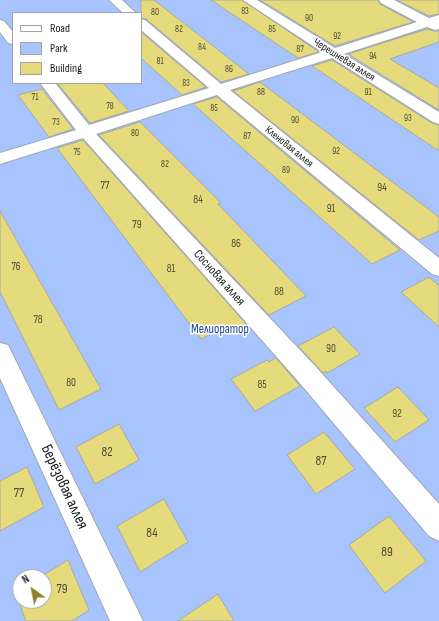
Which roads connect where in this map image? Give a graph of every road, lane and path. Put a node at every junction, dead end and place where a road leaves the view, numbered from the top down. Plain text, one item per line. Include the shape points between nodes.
1 (115, 0) edge
2 (249, 0) edge
3 (385, 0) edge
4 (129, 12) edge
5 (436, 23) edge
6 (0, 24) edge
7 (142, 24) edge
8 (12, 39) edge
9 (333, 53) junction
10 (48, 84) edge
11 (219, 90) junction
12 (439, 119) edge
13 (86, 132) junction
14 (0, 159) edge
15 (439, 269) edge
16 (0, 352) edge
17 (439, 526) edge
18 (127, 621) edge

1 - 4 street
2 - 9 street, Черешневая аллея
3 - 5 street
5 - 9 street
6 - 8 street
7 - 11 street, Кленовая аллея
9 - 11 street
9 - 12 street, Черешневая аллея
10 - 13 street, Сосновая аллея
11 - 13 street
11 - 15 street, Кленовая аллея
13 - 14 street
13 - 17 street, Сосновая аллея via 307,374
16 - 18 street, Берёзовая аллея

